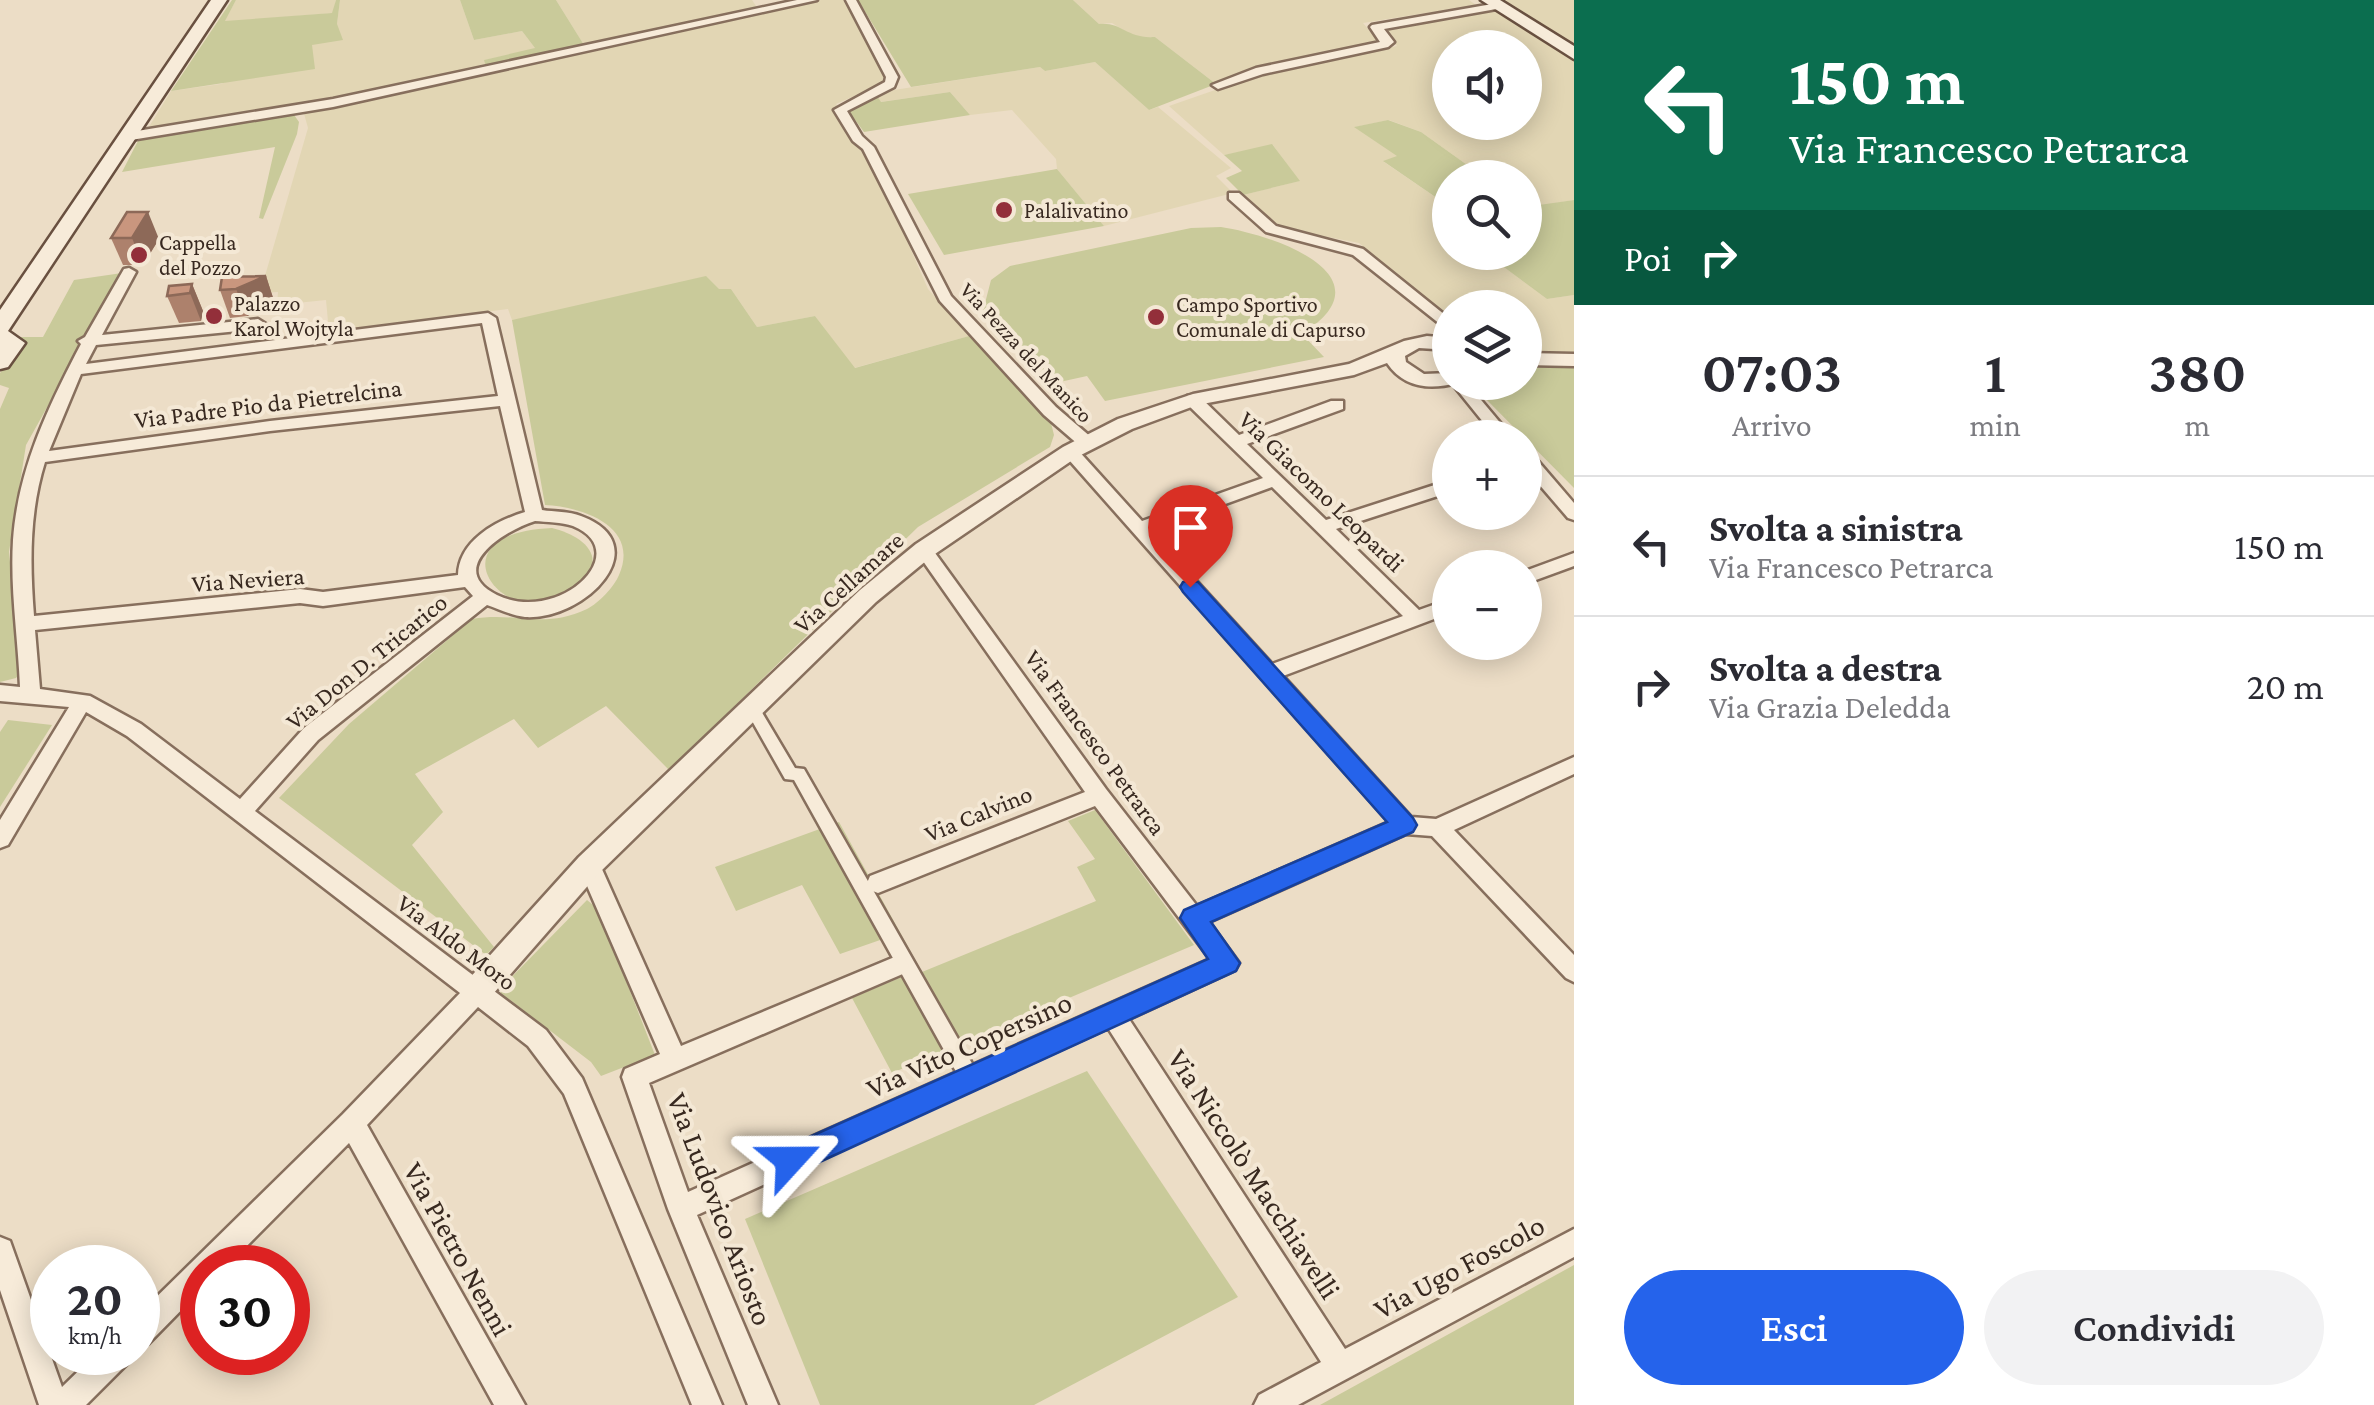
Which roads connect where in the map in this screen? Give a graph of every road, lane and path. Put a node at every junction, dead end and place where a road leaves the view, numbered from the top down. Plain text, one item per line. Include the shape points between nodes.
1 (219, 0) edge
2 (812, 0) edge
3 (851, 0) edge
4 (1494, 3) edge
5 (1574, 54) edge
6 (1218, 85) dead end
7 (130, 136) junction
8 (1234, 196) dead end
9 (128, 272) dead end
10 (1432, 322) edge
11 (258, 324) dead end
12 (3, 334) edge
13 (88, 341) junction
14 (1432, 341) edge
15 (1395, 354) junction
16 (1542, 360) edge
17 (1574, 360) edge
18 (0, 362) edge
19 (1354, 368) junction
20 (79, 370) junction
21 (1406, 373) junction
22 (1432, 378) edge
23 (506, 400) junction
24 (1194, 400) junction
25 (1465, 400) edge
26 (1470, 400) edge
27 (1337, 405) dead end
28 (1481, 414) junction
29 (1487, 420) edge
30 (1236, 442) junction
31 (1078, 447) junction
32 (36, 458) junction
33 (1275, 480) junction
34 (1542, 480) edge
35 (1432, 492) edge
36 (1574, 514) edge
37 (534, 515) junction
38 (1323, 527) junction
39 (1139, 529) junction
40 (924, 550) junction
41 (1574, 559) edge
42 (1542, 571) edge
43 (478, 588) junction
44 (1432, 612) edge
45 (1416, 618) junction
46 (27, 624) junction
47 (1268, 674) junction
48 (0, 693) edge
49 (30, 694) junction
50 (83, 701) junction
51 (752, 708) junction
52 (1574, 766) edge
53 (1099, 794) junction
54 (241, 812) junction
55 (1405, 825) junction
56 (1438, 828) junction
57 (0, 839) edge
58 (589, 866) junction
59 (878, 884) dead end
60 (1193, 918) junction
61 (1227, 963) joint
62 (897, 966) dead end
63 (1574, 971) edge
64 (476, 992) junction
65 (1114, 1016) junction
66 (675, 1060) junction
67 (971, 1080) junction
68 (352, 1123) junction
69 (681, 1209) junction
70 (1574, 1242) edge
71 (228, 1245) edge
72 (0, 1251) edge
73 (180, 1293) edge
74 (160, 1312) edge
75 (1340, 1366) junction
76 (96, 1375) edge
77 (68, 1402) edge
78 (510, 1405) edge
79 (707, 1405) edge
80 (763, 1405) edge
81 (1268, 1405) edge

1 - 7 main road
2 - 7 street via 333,103
3 - 31 street, Via Pezza del Manico via 892,76 890,84 840,110 868,147 946,298
4 - 5 main road
4 - 6 street via 1376,26 1388,42 1384,46
7 - 12 main road
8 - 10 street via 1271,229 1358,252
9 - 13 street
11 - 13 street
12 - 18 main road via 14,343
13 - 20 street
14 - 15 street, Via Cellamare
15 - 19 street, Via Cellamare
15 - 21 street
16 - 17 street
19 - 21 street, Via Cellamare
19 - 24 street, Via Cellamare
20 - 23 street via 488,318
20 - 32 street
21 - 22 street, Via Cellamare
23 - 32 street, Via Padre Pio da Pietrelcina
23 - 37 street
24 - 30 street, Via Giacomo Leopardi
24 - 31 street, Via Cellamare
25 - 28 street
26 - 28 street
27 - 30 street
28 - 29 street
30 - 33 street, Via Giacomo Leopardi
31 - 39 street
31 - 40 street, Via Cellamare
32 - 46 street via 22,539
33 - 38 street, Via Giacomo Leopardi
33 - 39 street
34 - 36 street
35 - 38 street
37 - 43 street via 482,539 469,566
37 - 43 street via 556,515 593,529 604,542 602,574 572,601 549,608 525,610
38 - 45 street, Via Giacomo Leopardi
39 - 47 street
40 - 51 street, Via Cellamare
40 - 53 street, Via Francesco Petrarca
41 - 42 street
43 - 46 street, Via Neviera via 323,600 300,596
43 - 54 street, Via Don D. Tricarico via 311,734
44 - 45 street
45 - 47 street
46 - 49 street
47 - 55 street
48 - 49 street, Via Aldo Moro
49 - 50 street, Via Aldo Moro
50 - 54 street, Via Aldo Moro via 134,730
50 - 57 street
51 - 58 street, Via Cellamare
51 - 67 street via 791,776 798,773
52 - 56 street
53 - 59 street, Via Calvino
53 - 60 street, Via Francesco Petrarca
54 - 64 street, Via Aldo Moro
55 - 56 street
55 - 60 street
56 - 63 street
58 - 64 street, Via Cellamare
58 - 66 street, Via Ludovico Ariosto
60 - 61 street, Via Francesco Petrarca
61 - 65 street, Via Vito Copersino
62 - 66 street, Via Ludovico Ariosto
64 - 68 street
64 - 79 street, Via Aldo Moro via 537,1038 573,1086
65 - 67 street, Via Vito Copersino
65 - 75 street, Via Niccolò Macchiavelli
66 - 69 street, Via Ludovico Ariosto via 634,1077
67 - 69 street, Via Vito Copersino
68 - 71 street
68 - 78 street, Via Pietro Nenni
69 - 80 street, Via Ludovico Ariosto
70 - 75 street, Via Ugo Foscolo
72 - 77 street
73 - 74 street
75 - 81 street, Via Ugo Foscolo
76 - 77 street

